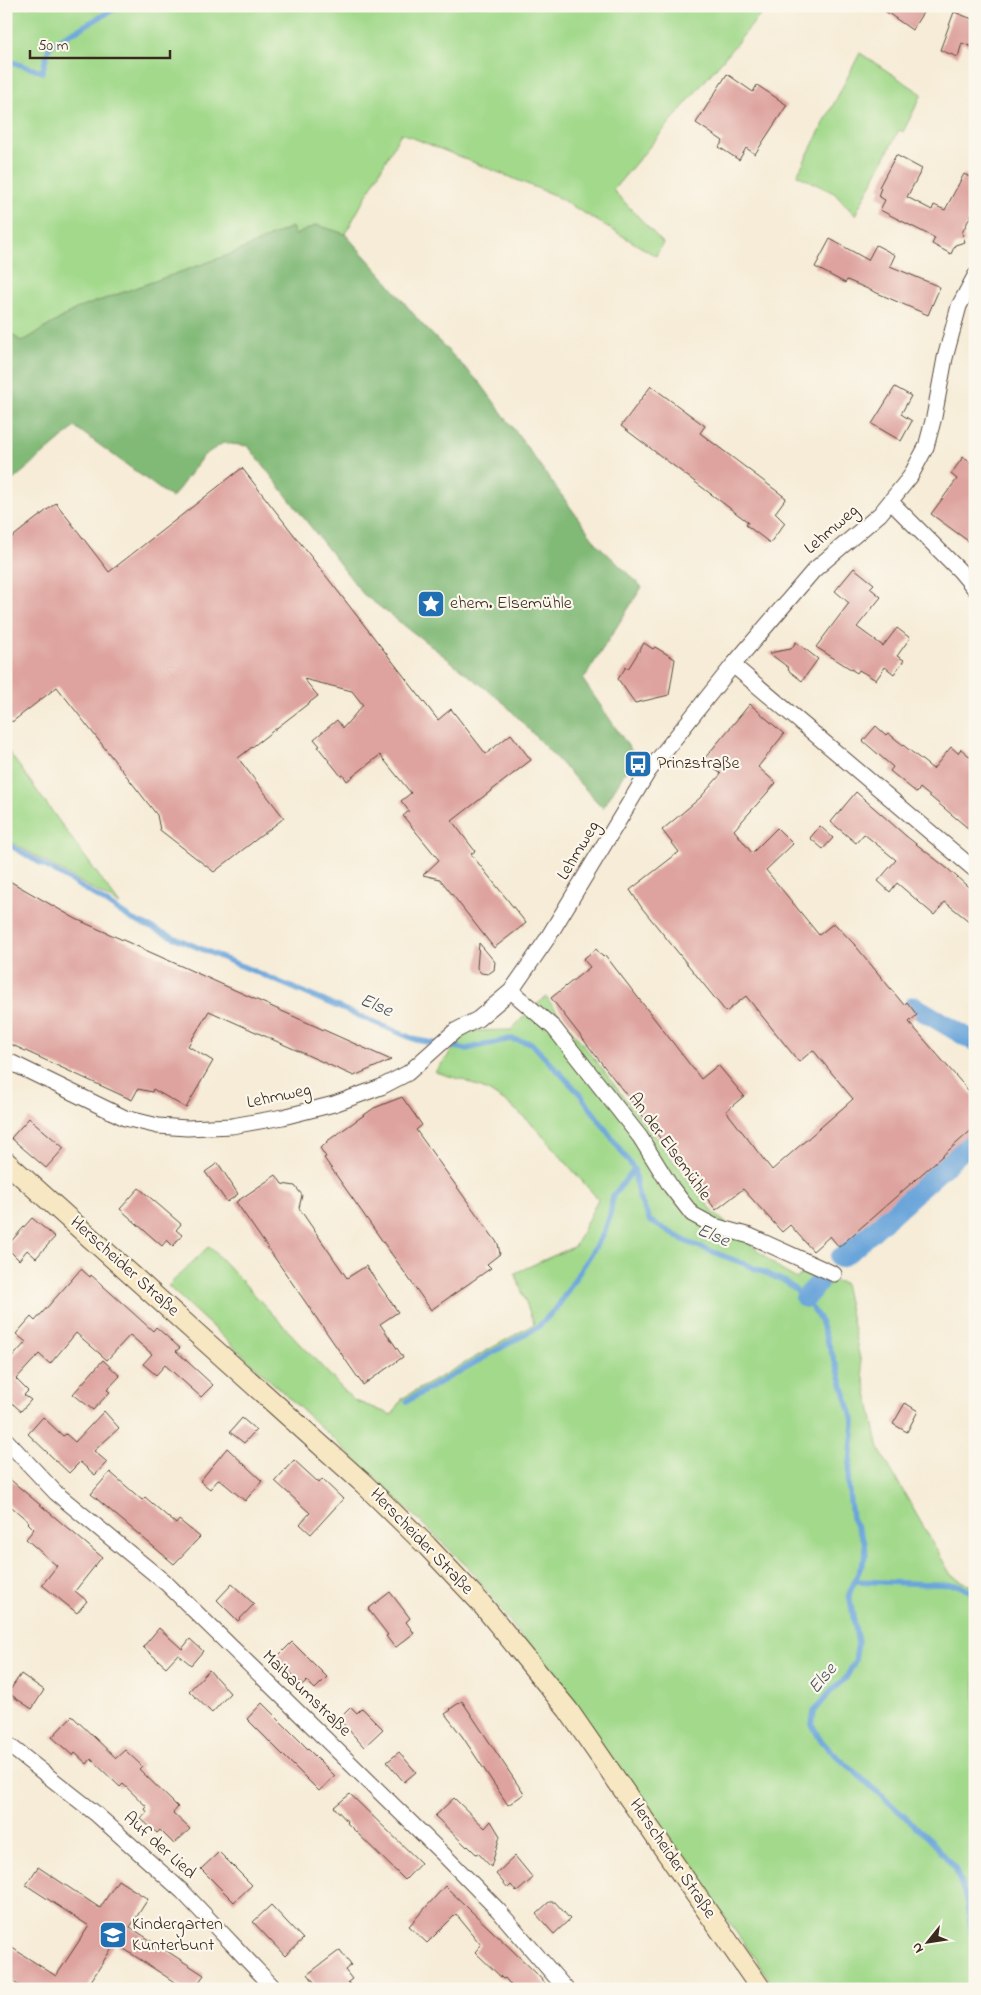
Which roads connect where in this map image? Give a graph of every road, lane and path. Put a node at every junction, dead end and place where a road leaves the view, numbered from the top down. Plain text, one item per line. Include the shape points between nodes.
1 (975, 276) edge
2 (891, 502) junction
3 (975, 589) edge
4 (733, 665) junction
5 (975, 870) edge
6 (511, 991) junction
7 (6, 1060) edge
8 (6, 1162) edge
9 (834, 1274) dead end
10 (6, 1440) edge
11 (6, 1743) edge
12 (275, 1989) edge
13 (566, 1989) edge
14 (761, 1989) edge

1 - 2 street, Lehmweg via 957,313 926,447 910,477
2 - 3 street
2 - 4 street, Lehmweg via 814,570
4 - 5 street
4 - 6 street, Lehmweg via 648,772 547,939
6 - 7 street, Lehmweg via 478,1020 455,1030 408,1073 380,1087 334,1104 232,1126 158,1126 125,1118
6 - 9 street, An der Elsemühle via 554,1028 640,1137 692,1214
8 - 14 main road, Herscheider Straße via 358,1478 480,1602 568,1710
10 - 13 street, Maibaumstraße via 56,1492 167,1584 430,1841 498,1910
11 - 12 street, Auf der Lied via 95,1814 183,1892

